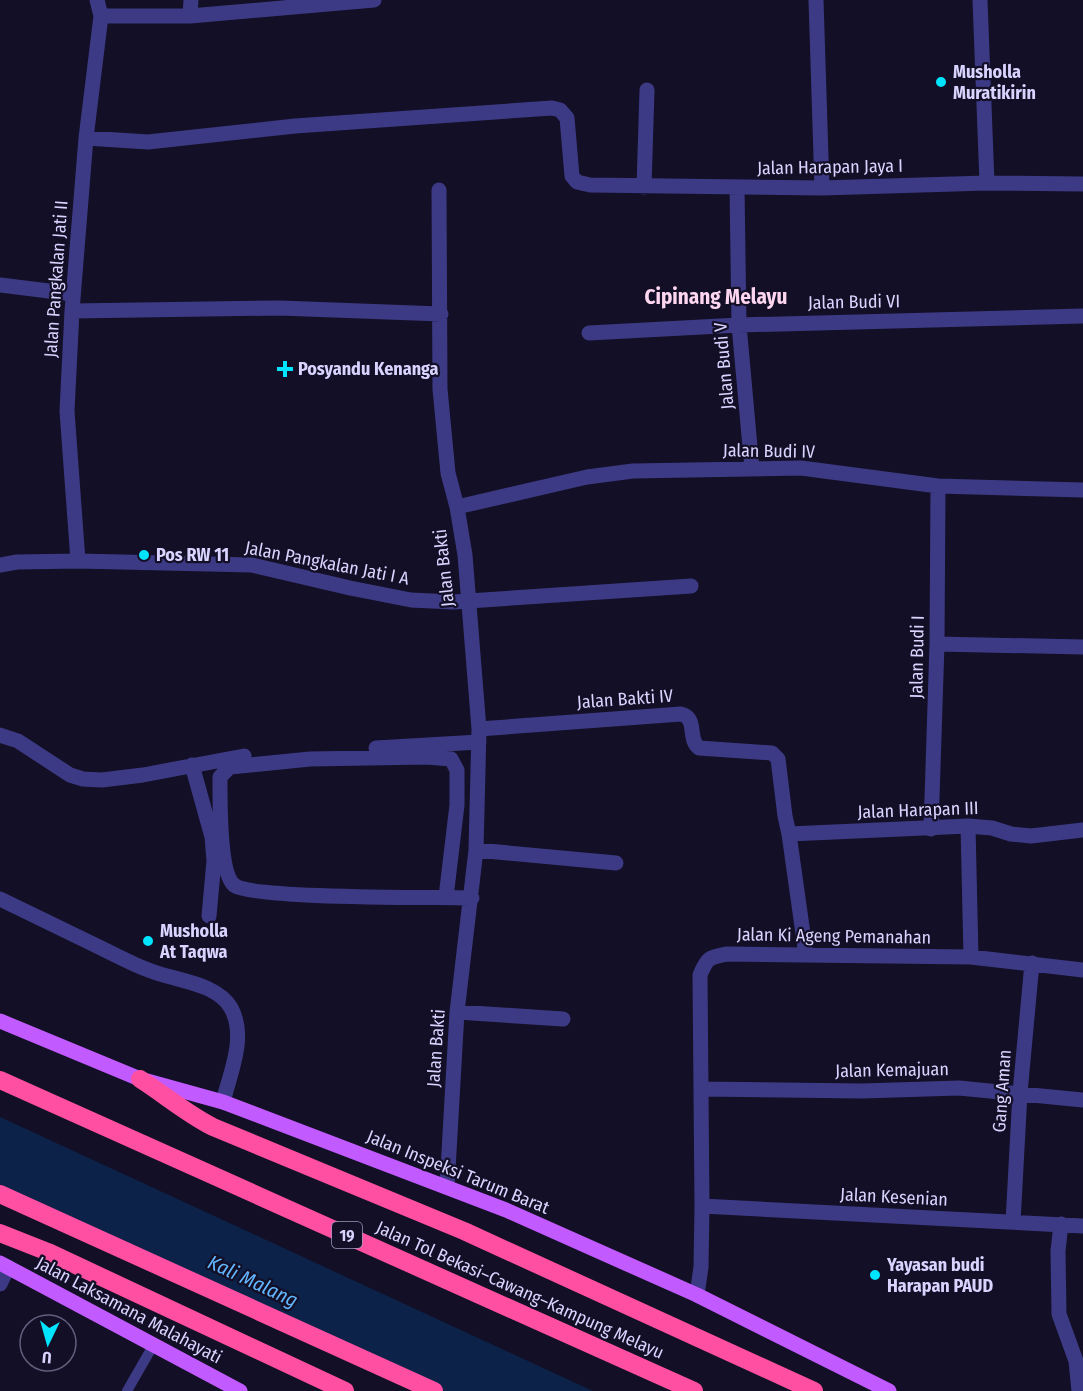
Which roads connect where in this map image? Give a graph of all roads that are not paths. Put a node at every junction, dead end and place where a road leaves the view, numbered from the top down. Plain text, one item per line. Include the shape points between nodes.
1 (97, 0) edge
2 (191, 0) edge
3 (374, 0) edge
4 (816, 0) edge
5 (980, 0) edge
6 (101, 16) junction
7 (190, 16) junction
8 (647, 90) dead end
9 (87, 138) junction
10 (987, 183) junction
11 (1083, 184) edge
12 (644, 187) junction
13 (737, 187) junction
14 (822, 188) junction
15 (440, 190) dead end
16 (0, 285) edge
17 (73, 294) junction
18 (72, 311) junction
19 (441, 314) junction
20 (1083, 316) edge
21 (739, 325) junction
22 (589, 333) dead end
23 (752, 469) junction
24 (938, 486) junction
25 (1083, 490) edge
26 (457, 507) junction
27 (78, 561) junction
28 (0, 565) edge
29 (691, 586) dead end
30 (467, 602) junction
31 (937, 644) junction
32 (1083, 647) edge
33 (0, 735) edge
34 (479, 735) junction
35 (192, 765) junction
36 (969, 826) junction
37 (932, 829) junction
38 (1083, 830) edge
39 (789, 834) junction
40 (476, 850) junction
41 (616, 863) dead end
42 (446, 897) junction
43 (472, 898) junction
44 (0, 899) edge
45 (209, 916) dead end
46 (806, 955) junction
47 (971, 957) junction
48 (1032, 963) junction
49 (1083, 970) edge
50 (457, 1012) junction
51 (563, 1019) dead end
52 (0, 1021) edge
53 (140, 1079) junction
54 (0, 1080) edge
55 (701, 1089) junction
56 (1020, 1093) junction
57 (1083, 1100) edge
58 (223, 1102) junction
59 (447, 1187) junction
60 (0, 1194) edge
61 (702, 1206) junction
62 (1013, 1222) junction
63 (1061, 1224) junction
64 (1083, 1226) edge
65 (0, 1233) edge
66 (4, 1265) edge
67 (0, 1284) edge
68 (697, 1296) junction
69 (154, 1344) junction
70 (127, 1391) edge
71 (240, 1391) edge
72 (345, 1391) edge
73 (434, 1391) edge
74 (694, 1391) edge
75 (814, 1391) edge
76 (890, 1391) edge
77 (1079, 1391) edge

1 - 6 street, Jalan Pangkalan Jati II
2 - 7 street
3 - 7 street
4 - 14 street
5 - 10 street
6 - 7 street
6 - 9 street, Jalan Pangkalan Jati II
8 - 12 street
9 - 12 street, Jalan Harapan Jaya I via 148,142 295,126 552,108 567,118 572,177 577,182
9 - 17 street, Jalan Pangkalan Jati II
10 - 11 street, Jalan Harapan Jaya I
10 - 14 street, Jalan Harapan Jaya I
12 - 13 street, Jalan Harapan Jaya I
13 - 14 street, Jalan Harapan Jaya I
13 - 21 street, Jalan Budi V
15 - 19 street, Jalan Bakti
16 - 17 street
17 - 18 street, Jalan Pangkalan Jati II
18 - 19 street via 280,308
18 - 27 street, Jalan Pangkalan Jati II via 67,411
19 - 26 street, Jalan Bakti via 440,389 447,473
20 - 21 street, Jalan Budi VI
21 - 22 street, Jalan Budi VI
21 - 23 street, Jalan Budi V
23 - 24 street, Jalan Budi IV via 801,468
23 - 26 street, Jalan Budi IV via 633,471 587,477
24 - 25 street, Jalan Budi IV
24 - 31 street, Jalan Budi I
26 - 30 street, Jalan Bakti
27 - 28 street, Jalan Pangkalan Jati I A
27 - 30 street, Jalan Pangkalan Jati I A via 252,565 411,600
29 - 30 street, Jalan Pangkalan Jati I A
30 - 34 street, Jalan Bakti
31 - 32 street
31 - 37 street, Jalan Budi I
33 - 35 street via 18,741 70,775 83,779 143,775
34 - 35 street via 237,757
34 - 39 street, Jalan Bakti IV via 687,715 693,742 699,748 762,751 778,759
34 - 40 street, Jalan Bakti
35 - 45 street via 212,837
36 - 37 street, Jalan Harapan III
36 - 38 street, Jalan Harapan III via 1031,836
36 - 47 street
37 - 39 street, Jalan Harapan III
39 - 46 street
40 - 41 street
40 - 43 street, Jalan Bakti
42 - 42 street via 243,890 228,877 220,777 231,767 310,759 451,759 458,770
42 - 43 street
43 - 50 street, Jalan Bakti
44 - 58 street via 120,957 215,993 230,1007 238,1030
46 - 47 street, Jalan Ki Ageng Pemanahan
46 - 55 street, Jalan Ki Ageng Pemanahan via 727,954 706,961 700,975
47 - 48 street, Jalan Ki Ageng Pemanahan
48 - 49 street, Jalan Ki Ageng Pemanahan
48 - 56 street, Gang Aman
50 - 51 street
50 - 59 street, Jalan Bakti
52 - 53 main road, Jalan Inspeksi Tarum Barat
53 - 58 main road, Jalan Inspeksi Tarum Barat
53 - 75 highway via 213,1127 464,1231
54 - 74 highway, Jalan Tol Bekasi–Cawang–Kampung Melayu / 19
55 - 56 street, Jalan Kemajuan via 959,1088
55 - 61 street, Jalan Ki Ageng Pemanahan
56 - 57 street, Jalan Kemajuan
56 - 62 street, Gang Aman
58 - 59 main road, Jalan Inspeksi Tarum Barat
59 - 68 main road, Jalan Inspeksi Tarum Barat
60 - 73 highway
61 - 62 street, Jalan Kesenian
61 - 68 street, Jalan Ki Ageng Pemanahan
62 - 63 street, Jalan Kesenian
63 - 64 street, Jalan Kesenian
63 - 77 street via 1059,1314 1076,1361
65 - 72 highway
66 - 67 street
66 - 69 main road, Jalan Laksamana Malahayati
68 - 76 main road, Jalan Inspeksi Tarum Barat
69 - 70 lane
69 - 71 main road, Jalan Laksamana Malahayati

